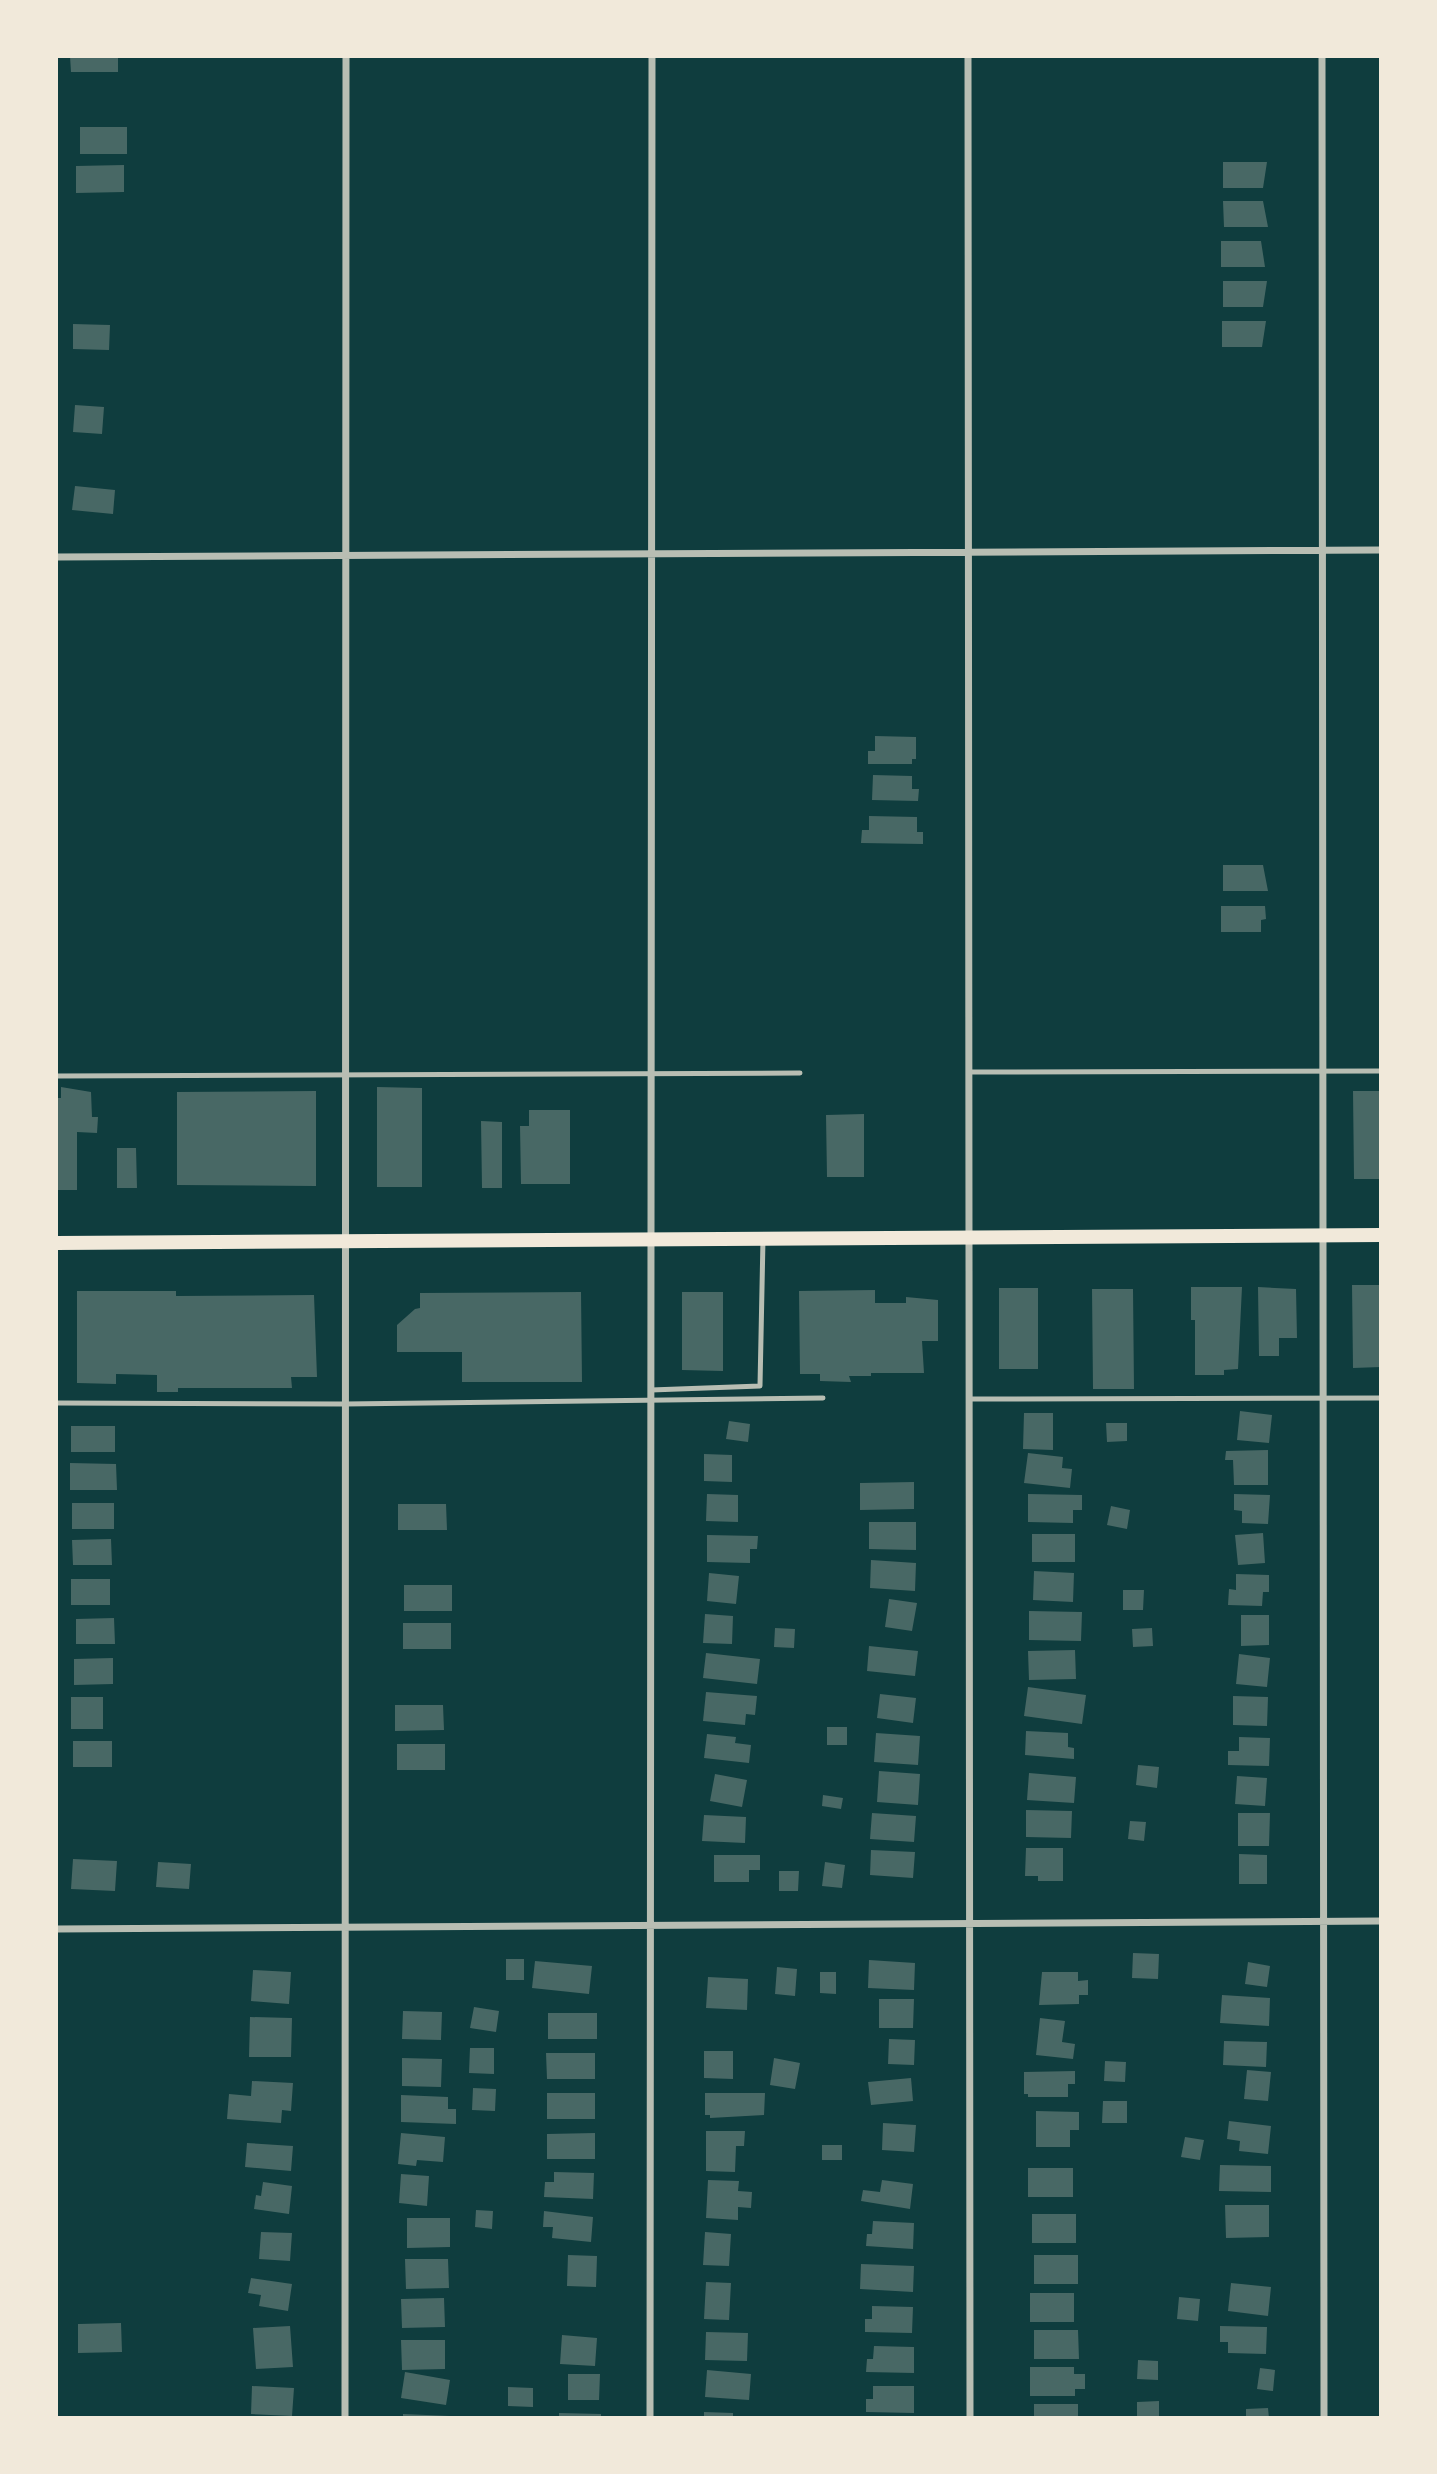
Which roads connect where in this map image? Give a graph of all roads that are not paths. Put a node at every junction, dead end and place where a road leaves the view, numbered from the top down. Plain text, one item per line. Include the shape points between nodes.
1 (346, 56) edge
2 (652, 56) edge
3 (968, 56) edge
4 (1322, 56) edge
5 (1323, 550) junction
6 (1381, 550) edge
7 (969, 552) junction
8 (346, 555) junction
9 (653, 555) junction
10 (56, 557) edge
11 (1323, 1071) junction
12 (1381, 1071) edge
13 (969, 1072) junction
14 (800, 1073) dead end
15 (345, 1074) junction
16 (652, 1074) junction
17 (56, 1076) edge
18 (1381, 1235) edge
19 (1323, 1236) junction
20 (969, 1237) junction
21 (763, 1239) junction
22 (652, 1240) junction
23 (345, 1241) junction
24 (56, 1242) edge
25 (651, 1390) junction
26 (823, 1398) dead end
27 (1381, 1398) edge
28 (970, 1399) junction
29 (1324, 1399) junction
30 (652, 1402) junction
31 (56, 1403) edge
32 (345, 1404) junction
33 (1324, 1921) junction
34 (1381, 1921) edge
35 (969, 1923) junction
36 (651, 1925) junction
37 (345, 1926) junction
38 (56, 1929) edge
39 (345, 2418) edge
40 (650, 2418) edge
41 (970, 2418) edge
42 (1324, 2418) edge

1 - 8 street
2 - 9 street
3 - 7 street
4 - 5 street
5 - 6 street
5 - 7 street
5 - 11 street
7 - 9 street
7 - 13 street
8 - 9 street
8 - 10 street
8 - 15 street
9 - 16 street
11 - 12 lane
11 - 13 lane
11 - 19 street
13 - 20 street
14 - 16 lane
15 - 16 lane
15 - 17 lane
15 - 23 street
16 - 22 street
18 - 19 main road
19 - 20 main road
19 - 29 street
20 - 21 main road
20 - 28 street
21 - 22 main road
21 - 25 lane via 760,1386
22 - 23 main road
22 - 25 street
23 - 24 main road
23 - 32 street
25 - 30 street
26 - 30 lane
27 - 29 lane
28 - 29 lane
28 - 35 street
29 - 33 street
30 - 32 lane
30 - 36 street
31 - 32 lane
32 - 37 street
33 - 34 street
33 - 35 street
33 - 42 street
35 - 36 street
35 - 41 street
36 - 37 street
36 - 40 street
37 - 38 street
37 - 39 street

